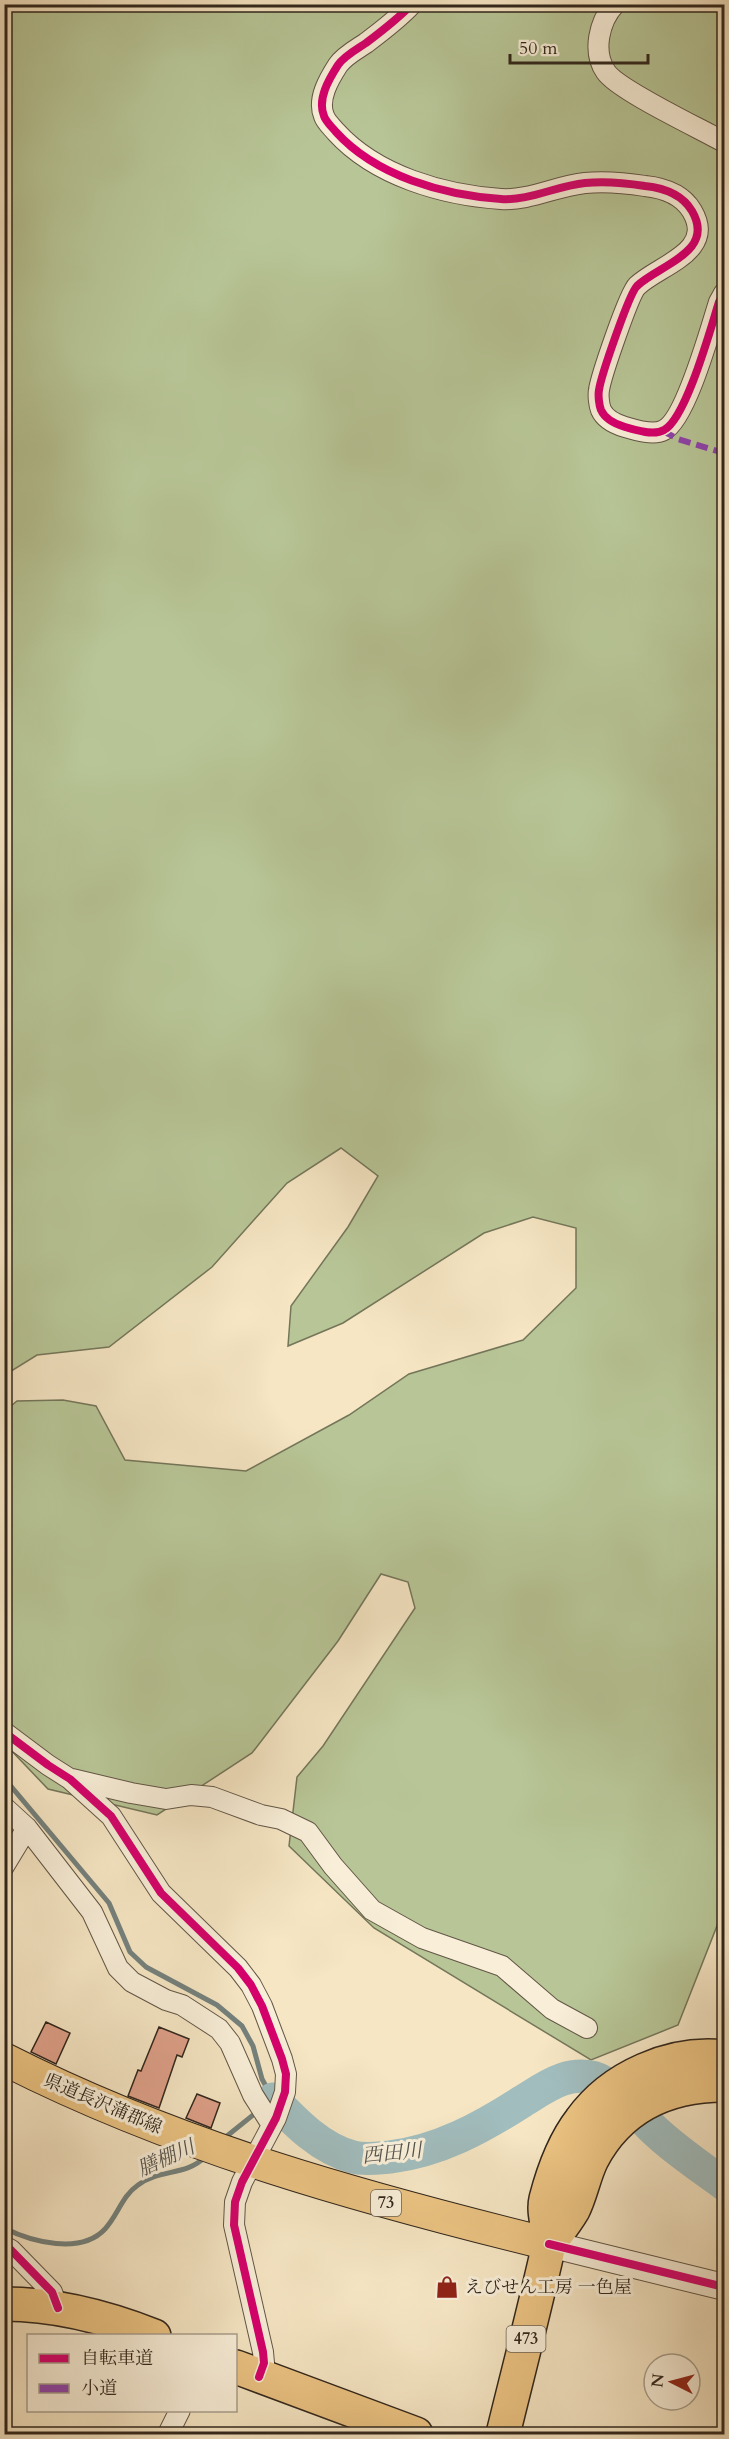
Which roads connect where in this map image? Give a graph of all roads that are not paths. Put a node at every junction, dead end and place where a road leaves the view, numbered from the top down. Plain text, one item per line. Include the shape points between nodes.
1 (412, 4) edge
2 (615, 4) edge
3 (724, 142) edge
4 (724, 293) edge
5 (4, 1732) edge
6 (70, 1779) junction
7 (4, 1807) edge
8 (27, 1828) junction
9 (4, 1866) edge
10 (587, 2028) dead end
11 (724, 2057) edge
12 (4, 2060) edge
13 (662, 2079) junction
14 (724, 2085) edge
15 (267, 2115) junction
16 (239, 2158) junction
17 (549, 2244) junction
18 (4, 2246) edge
19 (724, 2287) edge
20 (4, 2304) edge
21 (58, 2308) junction
22 (148, 2334) edge
23 (247, 2372) edge
24 (179, 2412) edge
25 (168, 2434) edge
26 (416, 2434) edge
27 (503, 2434) edge

1 - 4 street via 396,21 340,62 326,87 321,102 324,118 346,142 386,170 446,191 502,200 585,183 632,184 669,191 691,209 697,222 693,245 636,287 625,307 599,390 600,409 609,420 653,433 671,424 690,388
2 - 3 street via 598,42 605,71 613,80
5 - 6 street
6 - 10 street via 166,1799 212,1797 308,1832 372,1910 422,1938 502,1966 552,2009
6 - 15 street via 111,1816 161,1893 251,1985 286,2074 285,2092
7 - 8 street
8 - 9 street
8 - 15 street via 92,1912 118,1968 132,1982 182,2005 219,2029
11 - 13 highway via 687,2057
12 - 16 main road, 県道長沢蒲郡線 / 73 via 86,2099
13 - 14 highway
13 - 17 highway via 642,2104 604,2138 573,2210
13 - 17 highway via 634,2075 615,2086 579,2121 545,2202
15 - 16 street
16 - 17 main road, 県道長沢蒲郡線 / 73 via 421,2213
16 - 23 street via 234,2225 264,2364
17 - 19 street
17 - 27 highway, 473
18 - 21 street via 52,2292
20 - 21 highway
21 - 22 highway
23 - 26 highway
24 - 25 street

